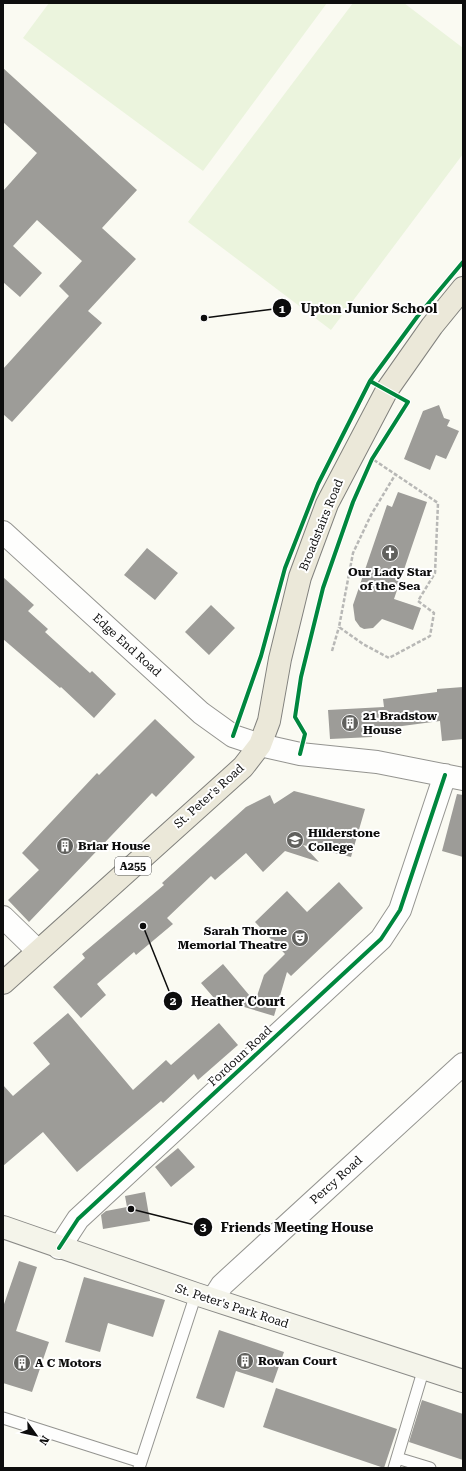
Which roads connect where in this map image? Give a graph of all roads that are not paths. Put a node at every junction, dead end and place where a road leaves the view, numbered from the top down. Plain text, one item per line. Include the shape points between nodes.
1 (463, 288) edge
2 (3, 532) edge
3 (260, 745) junction
4 (454, 777) edge
5 (3, 917) edge
6 (38, 951) junction
7 (3, 983) edge
8 (463, 1064) edge
9 (3, 1228) edge
10 (59, 1248) junction
11 (204, 1297) junction
12 (424, 1368) junction
13 (461, 1377) edge
14 (3, 1418) edge
15 (396, 1463) edge
16 (140, 1465) edge
17 (430, 1468) edge

1 - 3 main road, Broadstairs Road / A255 via 432,326 387,390 327,504 300,577 280,659 269,721
2 - 3 street, Edge End Road via 201,713 233,736
3 - 4 street via 300,754 377,762
3 - 6 main road, St. Peter's Road / A255 via 243,768
4 - 10 street, Fordoun Road via 400,910 381,939 78,1219
5 - 6 street
6 - 7 main road, St. Peter's Road / A255
8 - 11 street, Percy Road via 222,1285
9 - 10 main road, St. Peter's Park Road
10 - 11 main road, St. Peter's Park Road
11 - 12 main road, St. Peter's Park Road
11 - 16 lane
12 - 13 main road, St. Peter's Park Road
12 - 15 lane
14 - 16 lane
15 - 17 lane

